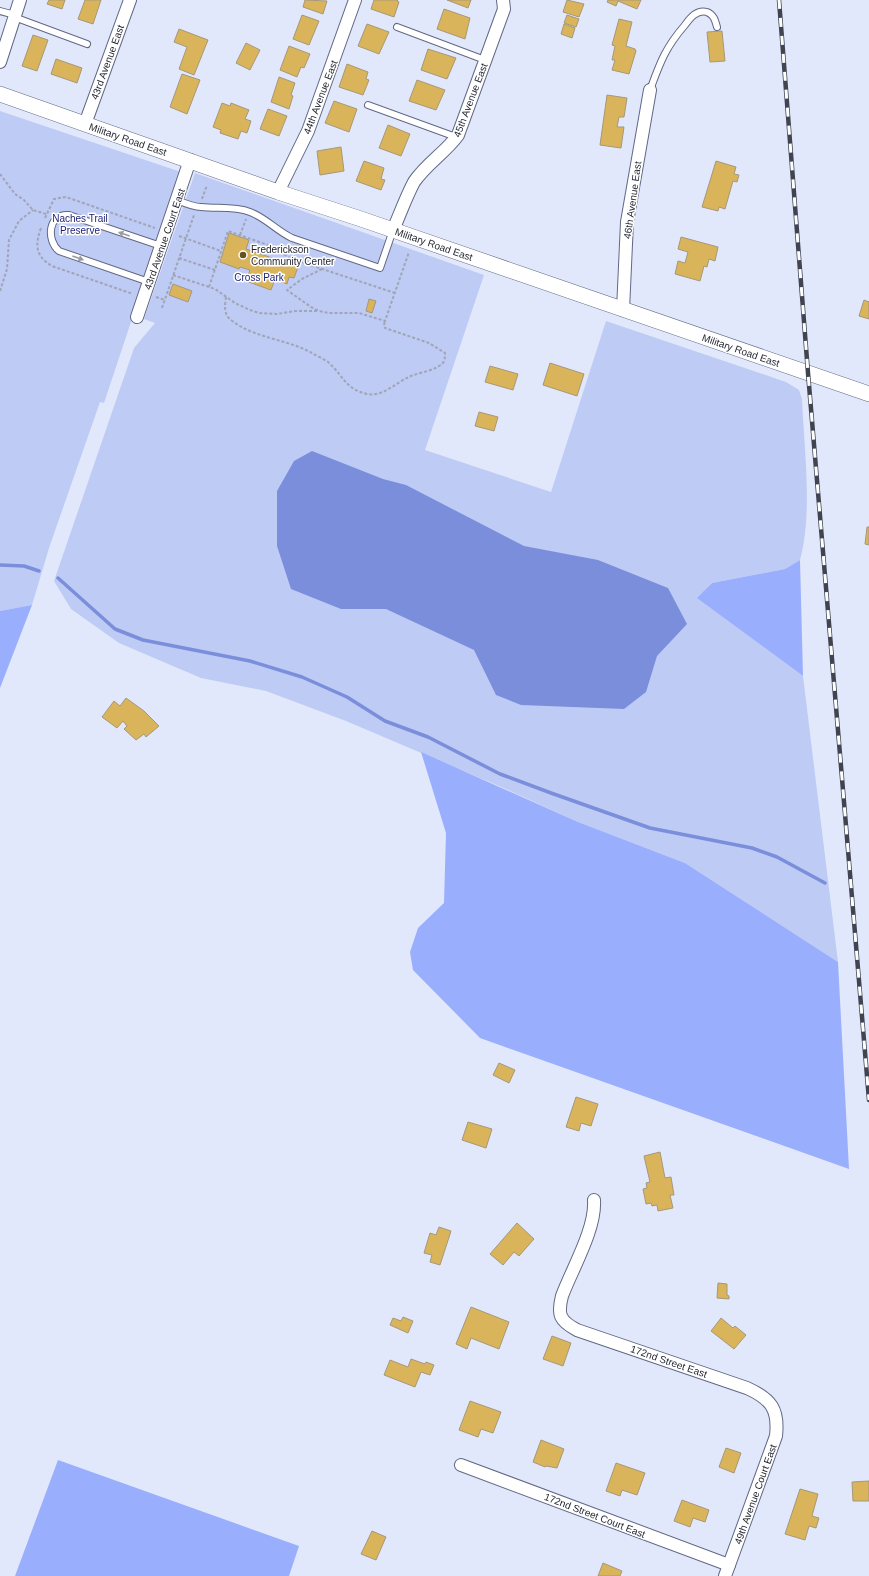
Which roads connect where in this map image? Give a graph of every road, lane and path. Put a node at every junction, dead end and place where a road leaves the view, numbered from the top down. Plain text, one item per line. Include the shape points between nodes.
1 (20, 0) edge
2 (130, 0) edge
3 (355, 0) edge
4 (503, 0) edge
5 (0, 11) edge
6 (15, 16) junction
7 (398, 27) dead end
8 (717, 27) dead end
9 (87, 44) dead end
10 (485, 60) junction
11 (0, 62) edge
12 (650, 90) joint
13 (0, 94) edge
14 (368, 105) dead end
15 (85, 124) junction
16 (456, 137) junction
17 (190, 160) junction
18 (0, 174) edge
19 (207, 185) dead end
20 (278, 192) junction
21 (177, 200) junction
22 (201, 202) dead end
23 (34, 210) junction
24 (46, 214) junction
25 (194, 214) dead end
26 (44, 219) dead end
27 (246, 219) dead end
28 (42, 225) dead end
29 (161, 230) dead end
30 (393, 230) junction
31 (240, 235) junction
32 (179, 236) dead end
33 (186, 239) junction
34 (161, 246) junction
35 (221, 251) junction
36 (409, 252) dead end
37 (179, 258) junction
38 (323, 269) junction
39 (215, 270) junction
40 (174, 275) junction
41 (149, 282) junction
42 (209, 287) junction
43 (0, 291) edge
44 (395, 293) junction
45 (138, 296) dead end
46 (226, 297) junction
47 (162, 308) dead end
48 (622, 310) junction
49 (319, 311) junction
50 (137, 317) dead end
51 (385, 321) junction
52 (869, 394) edge
53 (594, 1200) dead end
54 (774, 1410) joint
55 (461, 1465) dead end
56 (727, 1571) edge

1 - 6 street
2 - 15 street, 43rd Avenue East
3 - 20 street, 44th Avenue East via 308,131
4 - 10 street, 45th Avenue East via 504,9
5 - 6 lane
6 - 9 lane
6 - 11 street
7 - 10 lane
8 - 12 lane via 711,14 698,12 693,16 670,43
10 - 16 street, 45th Avenue East
12 - 48 street, 46th Avenue East via 627,222
13 - 15 street, Military Road East
14 - 16 lane
15 - 17 street, Military Road East
16 - 30 street, 45th Avenue East via 414,182
17 - 20 street, Military Road East
17 - 21 street, 43rd Avenue Court East
18 - 23 path via 15,194
19 - 22 path
20 - 30 street, Military Road East
21 - 30 lane via 198,207 250,212 280,233 380,268
21 - 34 street, 43rd Avenue Court East
23 - 24 path
23 - 43 path via 20,221 9,240 7,269
24 - 26 path
24 - 29 path via 54,199 66,197
25 - 33 path
27 - 31 path
28 - 45 path via 37,240 40,256 46,262
30 - 48 street, Military Road East
31 - 35 path via 228,231
31 - 38 path via 268,245 285,256
32 - 33 path
33 - 35 path
33 - 37 path
34 - 41 street, 43rd Avenue Court East
34 -> 41 lane via 69,215 58,216 53,222 50,237 54,247 59,251
35 - 39 path
36 - 44 path
37 - 39 path
37 - 40 path
38 - 44 path
38 - 49 path via 302,278 287,290
39 - 42 path
40 - 42 path
40 - 47 path
41 - 50 street, 43rd Avenue Court East
42 - 46 path
44 - 51 path
46 - 49 path via 259,313
46 - 51 path via 224,306 230,319 248,329 311,352 328,362 344,383 366,394 374,395 388,390 410,376 434,369 445,359 445,353 429,343 385,328
48 - 52 street, Military Road East
49 - 51 path via 359,313
53 - 54 street, 172nd Street East via 593,1217 585,1242 559,1305 560,1316 567,1325 747,1388 765,1397
54 - 56 street, 49th Avenue Court East via 777,1422 776,1436
55 - 56 street, 172nd Street Court East

